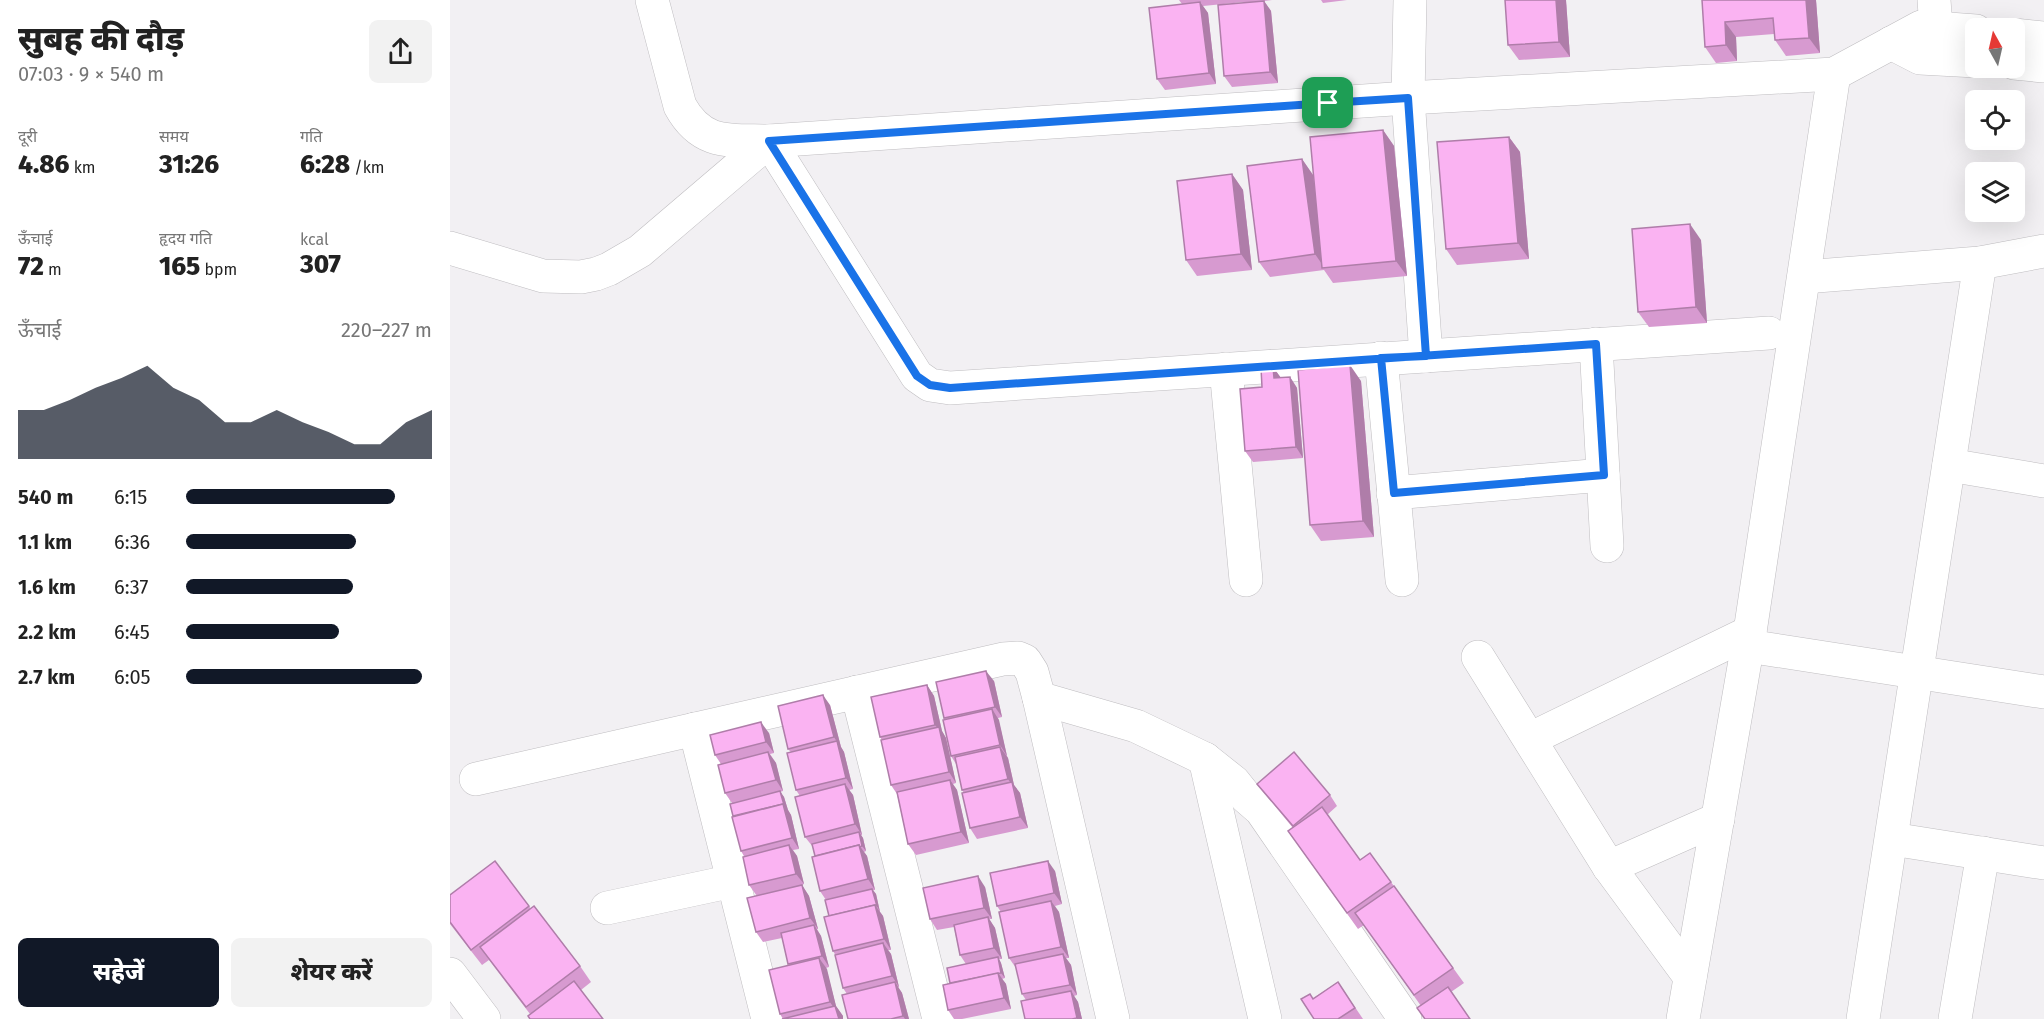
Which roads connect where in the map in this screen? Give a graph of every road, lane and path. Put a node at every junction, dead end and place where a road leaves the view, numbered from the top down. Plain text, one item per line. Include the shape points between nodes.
1 (652, 0) edge
2 (1410, 0) edge
3 (1935, 14) edge
4 (1965, 26) edge
5 (2025, 36) edge
6 (2044, 38) edge
7 (1891, 44) junction
8 (1965, 60) edge
9 (2025, 64) edge
10 (2044, 66) edge
11 (1834, 74) junction
12 (1408, 98) junction
13 (769, 141) junction
14 (450, 248) edge
15 (2044, 251) edge
16 (1980, 263) junction
17 (1804, 277) junction
18 (1769, 333) dead end
19 (1596, 344) junction
20 (1426, 356) junction
21 (1381, 358) junction
22 (1226, 369) junction
23 (1949, 465) junction
24 (1604, 475) junction
25 (2044, 481) edge
26 (1394, 493) junction
27 (1607, 546) dead end
28 (1246, 580) dead end
29 (1402, 580) dead end
30 (1749, 639) junction
31 (1478, 657) dead end
32 (1916, 672) junction
33 (857, 692) junction
34 (2044, 692) edge
35 (1039, 698) junction
36 (695, 729) junction
37 (1530, 739) junction
38 (1205, 759) junction
39 (476, 779) dead end
40 (1718, 819) junction
41 (1892, 839) junction
42 (1983, 853) junction
43 (2044, 862) edge
44 (1609, 867) junction
45 (733, 881) junction
46 (607, 908) dead end
47 (450, 974) edge
48 (1690, 977) junction
49 (484, 1019) edge
50 (768, 1019) edge
51 (939, 1019) edge
52 (1113, 1019) edge
53 (1265, 1019) edge
54 (1405, 1019) edge
55 (1683, 1019) edge
56 (1863, 1019) edge
57 (1955, 1019) edge

1 - 13 street via 680,106 687,119 698,130 723,140
2 - 12 street
3 - 4 street
3 - 7 street
5 - 6 street
7 - 8 street via 1920,58
7 - 11 street
9 - 10 street
11 - 12 street
11 - 17 street
12 - 13 street
12 - 20 street
13 - 14 street via 640,250 596,274 543,276
13 - 22 street via 917,376 930,385 950,388
15 - 16 street
16 - 17 street
16 - 23 street
17 - 30 street
18 - 19 street
19 - 20 street
19 - 24 street
20 - 21 street
21 - 22 street
21 - 26 street
22 - 28 street
23 - 25 street
23 - 32 street
24 - 26 street
24 - 27 street
26 - 29 street
30 - 32 street
30 - 37 street
30 - 40 street
31 - 37 street
32 - 34 street
32 - 41 street
33 - 35 street via 1018,658 1026,661 1032,672
33 - 36 street
33 - 51 street
35 - 38 street via 1136,726
35 - 52 street
36 - 39 street
36 - 45 street
37 - 44 street
38 - 53 street
38 - 54 street via 1261,810
40 - 44 street
40 - 48 street
41 - 42 street
41 - 56 street
42 - 43 street
42 - 57 street
44 - 48 street
45 - 46 street
45 - 50 street
47 - 49 street
48 - 55 street

